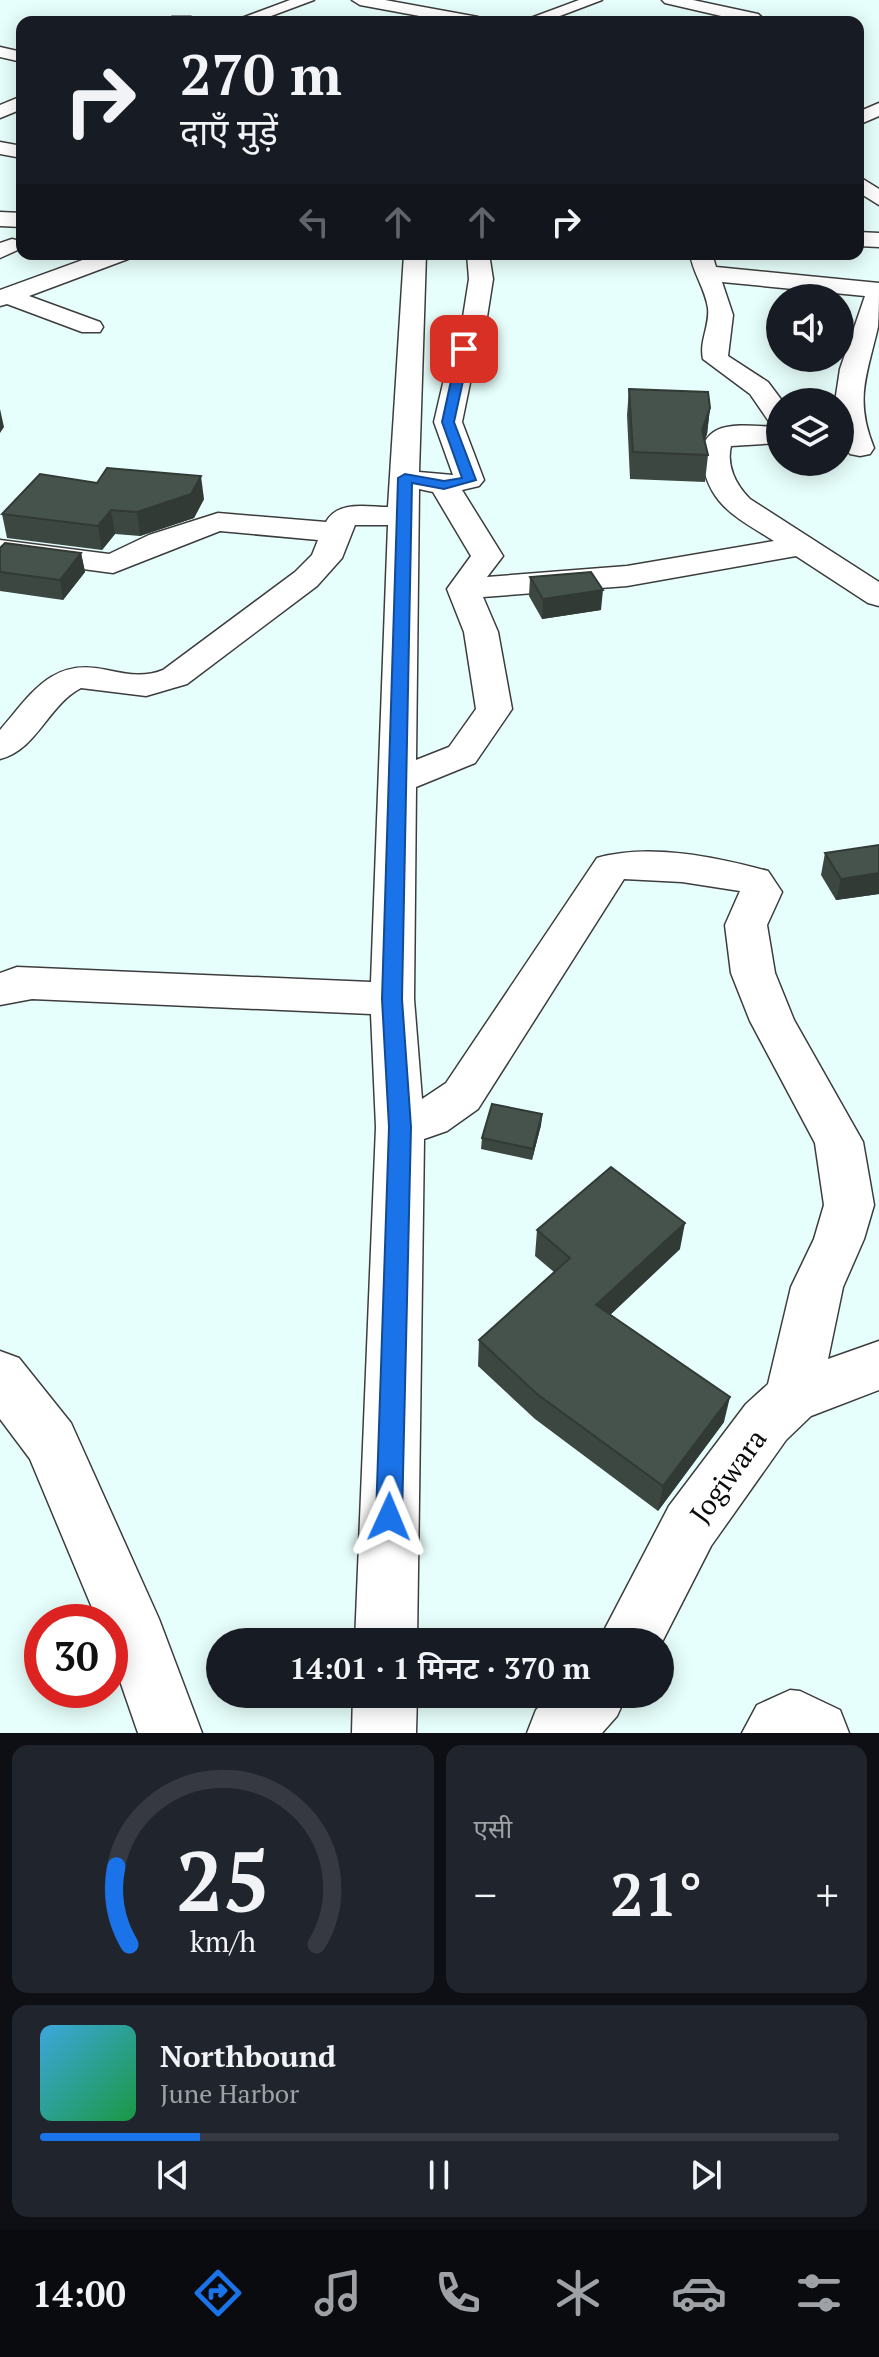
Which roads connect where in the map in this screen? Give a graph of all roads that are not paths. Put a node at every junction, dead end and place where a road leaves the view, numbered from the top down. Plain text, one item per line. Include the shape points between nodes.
1 (306, 0) edge
2 (360, 0) edge
3 (594, 0) edge
4 (670, 0) edge
5 (257, 16) edge
6 (446, 16) edge
7 (546, 16) edge
8 (747, 16) edge
9 (866, 183) edge
10 (879, 199) edge
11 (104, 260) edge
12 (415, 260) edge
13 (479, 260) edge
14 (703, 264) edge
15 (879, 290) edge
16 (3, 297) edge
17 (91, 327) dead end
18 (766, 398) edge
19 (766, 435) edge
20 (860, 448) edge
21 (417, 493) junction
22 (337, 532) junction
23 (801, 546) junction
24 (0, 549) edge
25 (463, 589) junction
26 (879, 596) edge
27 (0, 748) edge
28 (397, 781) junction
29 (0, 989) edge
30 (392, 999) junction
31 (400, 1127) junction
32 (879, 1365) edge
33 (0, 1376) edge
34 (792, 1398) junction
35 (386, 1628) edge
36 (636, 1628) edge
37 (385, 1708) edge
38 (582, 1708) edge
39 (170, 1733) edge
40 (384, 1733) edge
41 (559, 1733) edge
42 (774, 1733) edge
43 (817, 1733) edge

1 - 5 street
2 - 6 street
3 - 7 street
4 - 8 street
9 - 10 street
11 - 16 street
12 - 21 street
13 - 21 street via 475,317 448,422 469,480
14 - 15 street
14 - 18 street via 721,309 716,359
15 - 20 street via 846,401
16 - 17 street
19 - 23 street via 726,436 718,443 720,480 739,505
21 - 22 street via 352,514 342,519
21 - 25 street via 487,556
21 - 28 street
22 - 24 street via 218,522 113,564
22 - 27 street via 326,558 306,579 175,677 144,687 66,680
23 - 25 street via 627,576
23 - 26 street
25 - 28 street via 481,632 494,709 462,755
28 - 30 street
29 - 30 street via 32,983
30 - 31 street
31 - 34 street via 430,1118 462,1096 608,869 623,864 754,881 762,892 746,925 753,973 772,1021 839,1142 849,1205 817,1287
31 - 35 street
32 - 34 street, Jogiwara
33 - 39 street via 51,1442 137,1641
34 - 36 street, Jogiwara via 766,1422 690,1526
37 - 40 street
38 - 41 street
42 - 43 street via 793,1720

